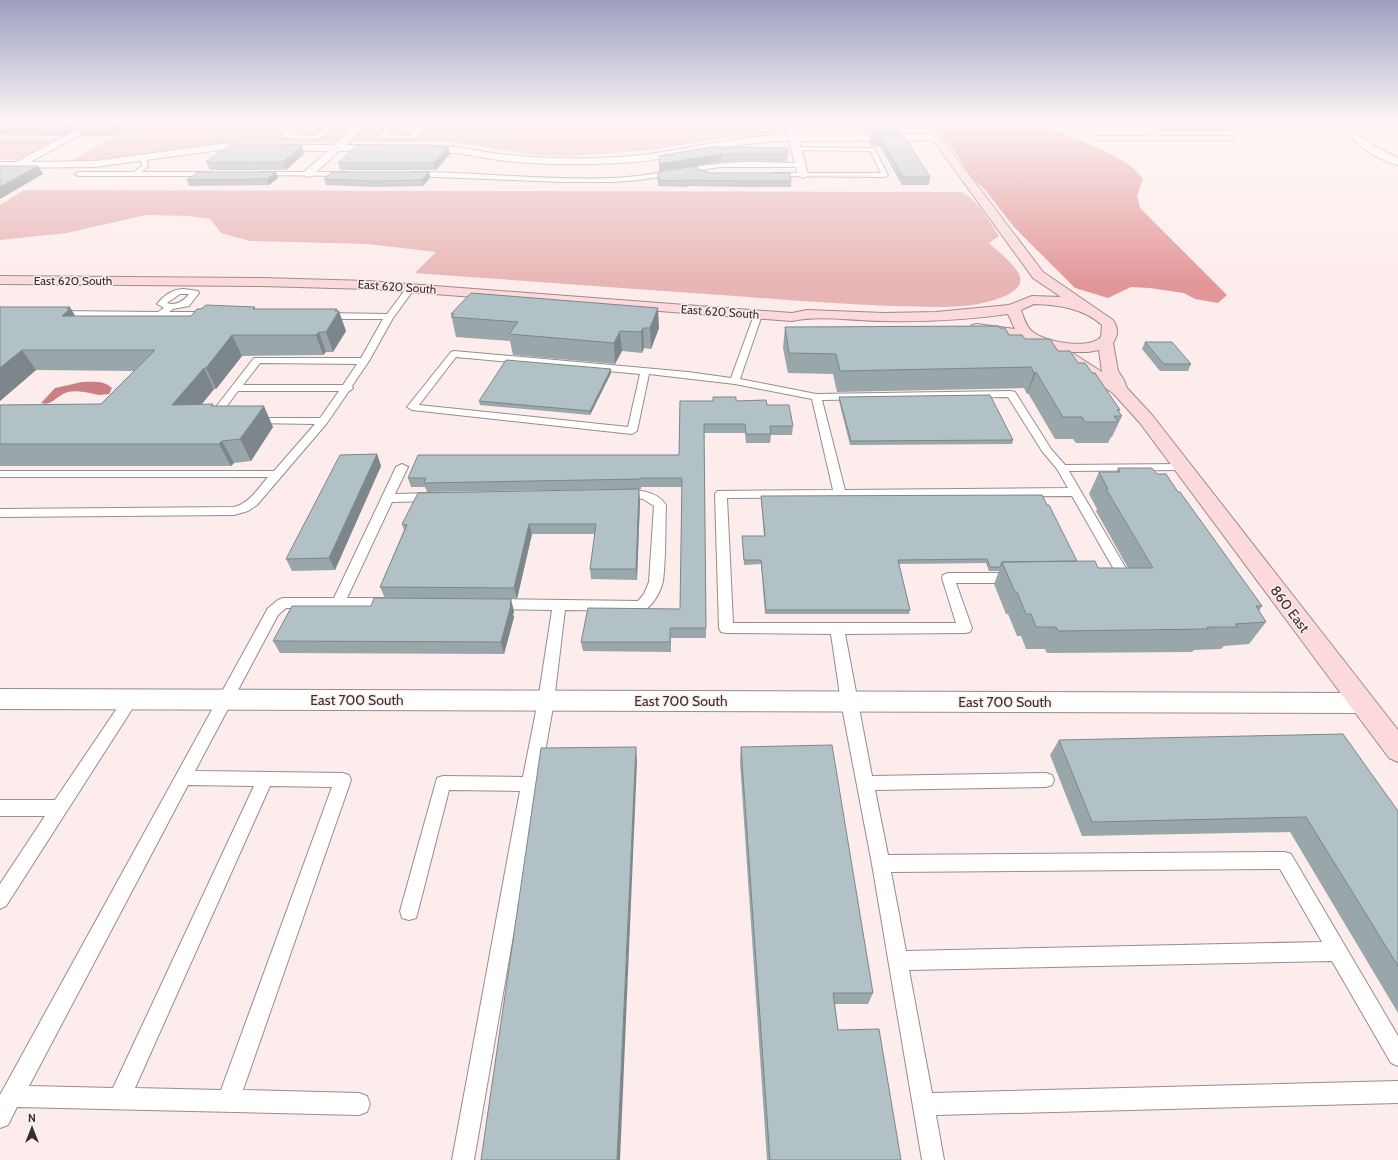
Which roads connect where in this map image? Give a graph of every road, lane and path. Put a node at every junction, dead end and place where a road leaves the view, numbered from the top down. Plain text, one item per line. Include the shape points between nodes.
1 (503, 176) edge
2 (650, 176) edge
3 (964, 176) edge
4 (1038, 275) junction
5 (0, 280) edge
6 (195, 281) junction
7 (411, 288) junction
8 (185, 291) junction
9 (1032, 300) junction
10 (1082, 306) junction
11 (170, 307) junction
12 (1013, 309) junction
13 (46, 314) edge
14 (160, 315) junction
15 (216, 315) edge
16 (758, 315) junction
17 (318, 316) edge
18 (389, 317) junction
19 (792, 317) junction
20 (1034, 339) junction
21 (1105, 343) junction
22 (364, 361) junction
23 (645, 371) junction
24 (735, 381) junction
25 (236, 388) junction
26 (348, 388) junction
27 (1119, 389) junction
28 (816, 397) junction
29 (228, 419) edge
30 (244, 420) edge
31 (323, 421) junction
32 (402, 467) dead end
33 (1182, 467) junction
34 (1062, 468) junction
35 (0, 474) edge
36 (278, 474) junction
37 (1076, 492) junction
38 (840, 493) junction
39 (610, 495) edge
40 (443, 497) edge
41 (387, 498) junction
42 (0, 513) edge
43 (1102, 577) edge
44 (1025, 578) edge
45 (339, 602) junction
46 (402, 603) edge
47 (480, 604) edge
48 (559, 605) junction
49 (837, 629) junction
50 (0, 699) edge
51 (131, 699) junction
52 (226, 700) junction
53 (546, 701) junction
54 (849, 702) junction
55 (1362, 703) junction
56 (1398, 750) edge
57 (182, 778) junction
58 (265, 779) junction
59 (1046, 780) dead end
60 (865, 783) junction
61 (530, 784) junction
62 (0, 808) edge
63 (60, 808) junction
64 (881, 864) junction
65 (0, 900) edge
66 (409, 911) dead end
67 (1338, 951) junction
68 (898, 962) junction
69 (1398, 1056) edge
70 (1398, 1092) edge
71 (12, 1096) junction
72 (119, 1099) junction
73 (228, 1101) junction
74 (359, 1104) dead end
75 (924, 1104) junction
76 (0, 1118) edge
77 (463, 1160) edge
78 (933, 1160) edge

1 - 2 lane via 581,180
3 - 4 street
4 - 9 street
4 - 10 street
5 - 6 street, East 620 South
6 - 7 street, East 620 South via 326,283
6 - 8 lane
7 - 16 street, East 620 South
7 - 18 lane
8 - 11 lane via 173,293 161,304
8 - 11 lane via 195,293 186,304
9 - 10 street
9 - 12 street, East 620 South
10 - 21 street via 1108,324 1110,335
11 - 14 lane
12 - 19 street, East 620 South via 943,317 807,314
12 - 20 street via 1018,321
13 - 14 lane
14 - 15 lane
16 - 19 street, East 620 South
16 - 24 lane
17 - 18 lane
18 - 22 lane
19 - 20 street, East 620 South via 805,325 899,331 986,328
20 - 21 street, East 620 South via 1077,349 1095,348
20 - 27 street
21 - 27 street via 1110,371
22 - 25 lane via 257,360
22 - 26 lane
23 - 23 lane via 454,354 412,406 632,430
23 - 24 lane
24 - 28 lane
25 - 26 lane
25 - 29 lane via 212,419
26 - 31 lane
27 - 33 street, 860 East via 1146,419
28 - 34 lane via 1011,394 1047,451
28 - 38 lane
30 - 31 lane
31 - 36 lane
32 - 41 lane
33 - 34 lane
33 - 55 street, 860 East
34 - 37 lane
35 - 36 lane
36 - 42 lane via 253,502 234,511
37 - 38 lane
37 - 43 lane via 1125,577
38 - 49 lane via 721,494 726,628
39 - 48 lane via 642,494 656,500 660,505 656,582 650,596 642,606
40 - 41 lane
41 - 45 lane
44 - 49 lane via 948,578 965,628
45 - 46 lane
45 - 52 lane via 283,603 273,612
47 - 48 lane
48 - 53 lane
49 - 54 lane
50 - 51 street, East 700 South
51 - 52 street, East 700 South
51 - 63 lane
52 - 53 street, East 700 South
52 - 57 lane
53 - 54 street, East 700 South
53 - 61 lane
54 - 55 street, East 700 South
54 - 60 lane
55 - 56 street, 860 East
57 - 58 lane
57 - 71 lane
58 - 72 lane
58 - 73 lane via 343,780
59 - 60 lane
60 - 64 lane
61 - 66 lane via 444,783
61 - 77 lane
62 - 63 lane
63 - 65 lane
64 - 67 lane via 1285,860
64 - 68 lane
67 - 68 lane
67 - 69 lane
68 - 75 lane
70 - 75 lane
71 - 72 lane
71 - 76 lane
72 - 73 lane
73 - 74 lane
75 - 78 lane

